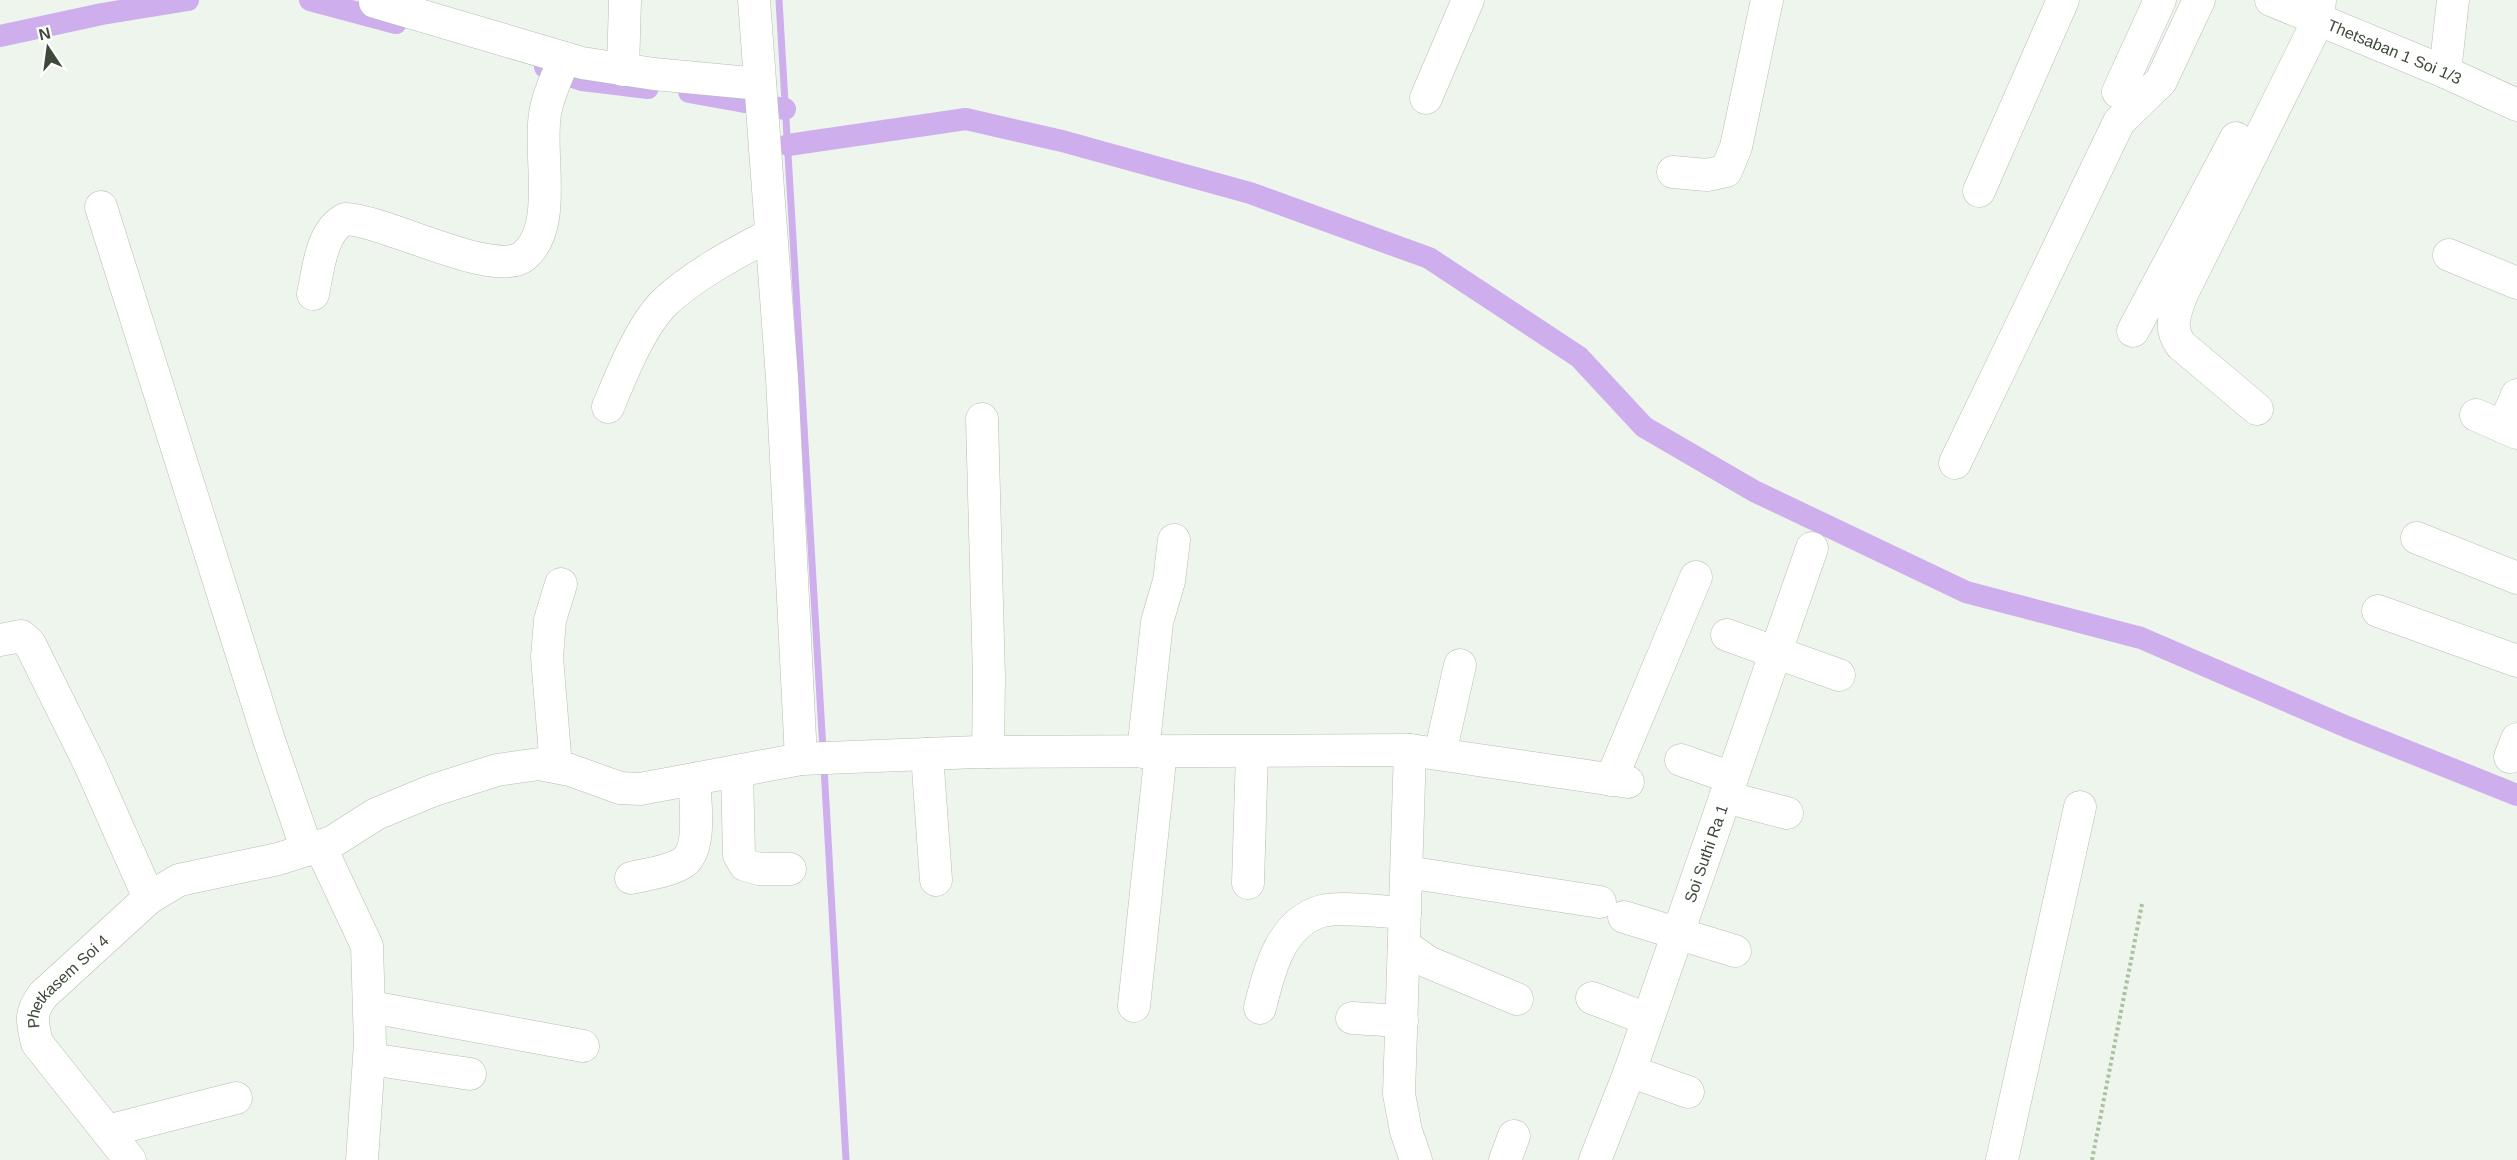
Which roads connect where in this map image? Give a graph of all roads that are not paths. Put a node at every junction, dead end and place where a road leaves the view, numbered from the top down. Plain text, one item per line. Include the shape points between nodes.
1 (625, 0) edge
2 (754, 0) edge
3 (1468, 0) edge
4 (1767, 0) edge
5 (2063, 0) edge
6 (2160, 0) edge
7 (2199, 0) edge
8 (2271, 0) edge
9 (2453, 0) edge
10 (375, 2) dead end
11 (2313, 12) edge
12 (561, 67) junction
13 (623, 70) junction
14 (2445, 72) junction
15 (2118, 92) dead end
16 (761, 96) junction
17 (1426, 98) dead end
18 (2517, 105) edge
19 (1673, 172) dead end
20 (1979, 191) dead end
21 (101, 207) dead end
22 (770, 235) junction
23 (2449, 255) dead end
24 (2517, 283) edge
25 (313, 294) dead end
26 (2133, 331) dead end
27 (2517, 394) edge
28 (608, 407) dead end
29 (2257, 409) dead end
30 (982, 420) dead end
31 (2499, 425) edge
32 (1955, 463) dead end
33 (2416, 538) dead end
34 (1173, 540) dead end
35 (1812, 548) dead end
36 (1696, 577) dead end
37 (2517, 578) edge
38 (561, 584) dead end
39 (2378, 611) dead end
40 (1727, 635) dead end
41 (0, 640) edge
42 (1775, 652) junction
43 (2517, 661) edge
44 (1460, 665) dead end
45 (1839, 675) dead end
46 (988, 752) junction
47 (1152, 752) junction
48 (1252, 752) junction
49 (1425, 752) junction
50 (927, 754) junction
51 (814, 759) junction
52 (1681, 760) dead end
53 (556, 767) junction
54 (737, 771) junction
55 (694, 779) junction
56 (1728, 787) junction
57 (2080, 807) dead end
58 (1787, 813) dead end
59 (313, 848) junction
60 (790, 869) dead end
61 (1407, 872) junction
62 (631, 878) dead end
63 (936, 880) dead end
64 (1248, 883) dead end
65 (149, 897) junction
66 (1405, 913) junction
67 (1677, 933) junction
68 (1404, 945) junction
69 (1735, 951) dead end
70 (1592, 998) dead end
71 (1517, 999) dead end
72 (1134, 1006) dead end
73 (371, 1007) junction
74 (1260, 1008) dead end
75 (1352, 1018) dead end
76 (1647, 1019) junction
77 (1402, 1021) junction
78 (583, 1046) dead end
79 (369, 1059) junction
80 (1630, 1071) junction
81 (470, 1074) dead end
82 (1688, 1092) dead end
83 (236, 1098) dead end
84 (107, 1131) junction
85 (130, 1160) edge
86 (362, 1160) edge
87 (1416, 1160) edge
88 (1595, 1160) edge
89 (2002, 1160) edge

1 - 13 street
2 - 16 street
3 - 17 street
4 - 19 street via 1736,147 1726,171 1707,175
5 - 20 street
6 - 15 street
7 - 32 street via 2161,81 2119,122
8 - 11 street, Thetsaban 1 Soi 1/3
9 - 14 street
10 - 12 street
11 - 14 street, Thetsaban 1 Soi 1/3
11 - 26 street
11 - 29 street via 2172,321 2173,335 2181,345
12 - 13 street
12 - 25 street via 545,115 544,215 527,254 508,262 482,260 398,230 345,219 327,240
13 - 16 street
14 - 18 street, Thetsaban 1 Soi 1/3
16 - 22 street
21 - 59 street via 269,740
22 - 28 street via 737,252 662,306 624,370
22 - 51 street
23 - 24 street
27 - 31 street
30 - 46 street
33 - 37 street
34 - 47 street via 1157,622
35 - 42 street, Soi Suthi Ra 1
36 - 49 street, Phetkasem Soi 4 via 1620,781
38 - 53 street via 550,620 547,657
39 - 43 street
40 - 42 street
41 - 65 street via 21,636 30,645 90,765
42 - 45 street
42 - 56 street, Soi Suthi Ra 1
44 - 49 street
46 - 47 street, Phetkasem Soi 4
46 - 50 street, Phetkasem Soi 4
47 - 48 street, Phetkasem Soi 4
47 - 72 street
48 - 49 street, Phetkasem Soi 4
48 - 64 street
49 - 61 street
50 - 51 street, Phetkasem Soi 4
50 - 63 street
51 - 54 street, Phetkasem Soi 4
52 - 56 street
53 - 55 street, Phetkasem Soi 4 via 620,788 640,789
53 - 59 street, Phetkasem Soi 4 via 539,764 497,770 434,790 376,814 332,842
54 - 55 street, Phetkasem Soi 4
54 - 60 street via 739,855 745,865 759,869
55 - 62 street via 694,853 684,863
56 - 58 street
56 - 67 street, Soi Suthi Ra 1
57 - 89 street
59 - 65 street, Phetkasem Soi 4 via 179,880
59 - 73 street via 367,946
61 - 66 street
61 - 67 street via 1612,909
65 - 84 street, Phetkasem Soi 4 via 43,995 34,1008 32,1023 37,1043
66 - 68 street
66 - 74 street via 1323,910 1307,918 1280,944
67 - 69 street
67 - 76 street, Soi Suthi Ra 1
68 - 71 street via 1428,962
68 - 77 street
70 - 76 street
73 - 78 street
73 - 79 street
75 - 77 street
76 - 80 street, Soi Suthi Ra 1
77 - 87 street via 1399,1094
79 - 81 street
79 - 86 street
80 - 82 street
80 - 88 street, Soi Suthi Ra 1
83 - 84 street
84 - 85 street, Phetkasem Soi 4

